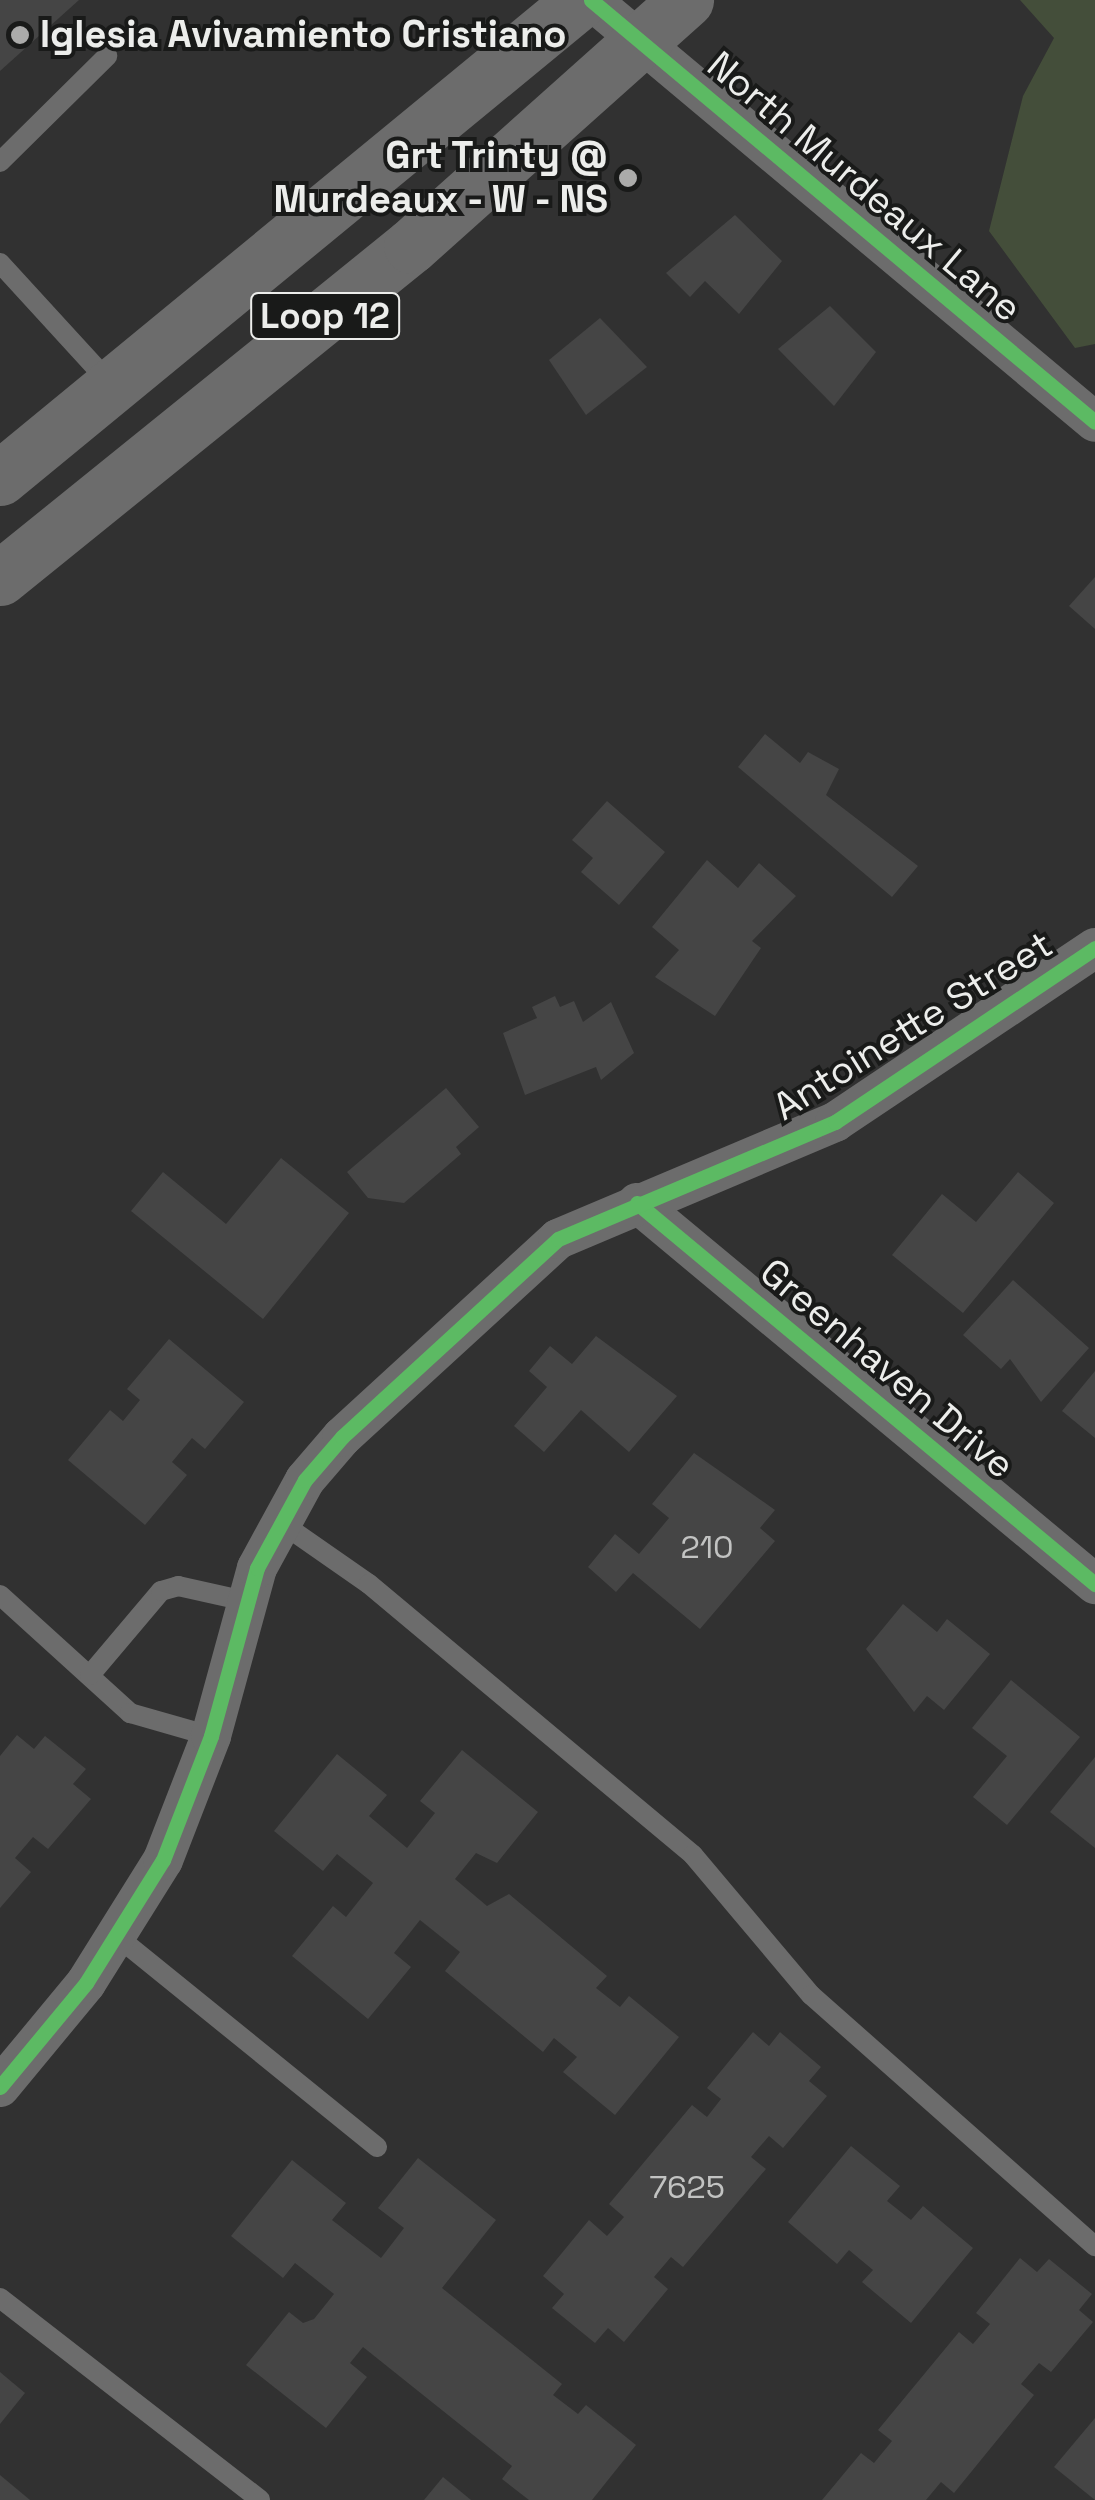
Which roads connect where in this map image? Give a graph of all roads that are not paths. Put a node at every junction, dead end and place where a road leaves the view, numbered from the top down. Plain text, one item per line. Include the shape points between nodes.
1 (581, 0) edge
2 (591, 0) edge
3 (686, 0) edge
4 (642, 43) junction
5 (107, 56) dead end
6 (0, 162) edge
7 (0, 263) edge
8 (114, 388) junction
9 (1095, 422) edge
10 (0, 478) edge
11 (0, 578) edge
12 (1095, 948) edge
13 (636, 1203) junction
14 (280, 1522) junction
15 (1095, 1584) edge
16 (0, 1595) edge
17 (245, 1602) junction
18 (90, 1675) junction
19 (212, 1736) junction
20 (118, 1938) junction
21 (0, 2086) edge
22 (377, 2147) dead end
23 (1095, 2246) edge
24 (0, 2298) edge
25 (260, 2500) edge

1 - 8 main road, Loop 12
2 - 4 street, North Murdeaux Lane
3 - 4 main road, Loop 12
4 - 9 street, North Murdeaux Lane
4 - 11 main road, Loop 12 via 412,246
5 - 6 lane
7 - 8 lane
8 - 10 main road, Loop 12
12 - 13 street, Antoinette Street via 835,1122
13 - 14 street, Antoinette Street via 558,1239 496,1287 342,1437
13 - 15 street, Greenhaven Drive
14 - 17 street, Antoinette Street
14 - 23 lane via 369,1584 693,1855 811,1995
16 - 18 lane
17 - 18 lane via 178,1586 161,1591
17 - 19 street, Antoinette Street
18 - 19 lane via 130,1713
19 - 20 street, Antoinette Street via 164,1860
20 - 21 street, Antoinette Street
20 - 22 lane
24 - 25 lane

